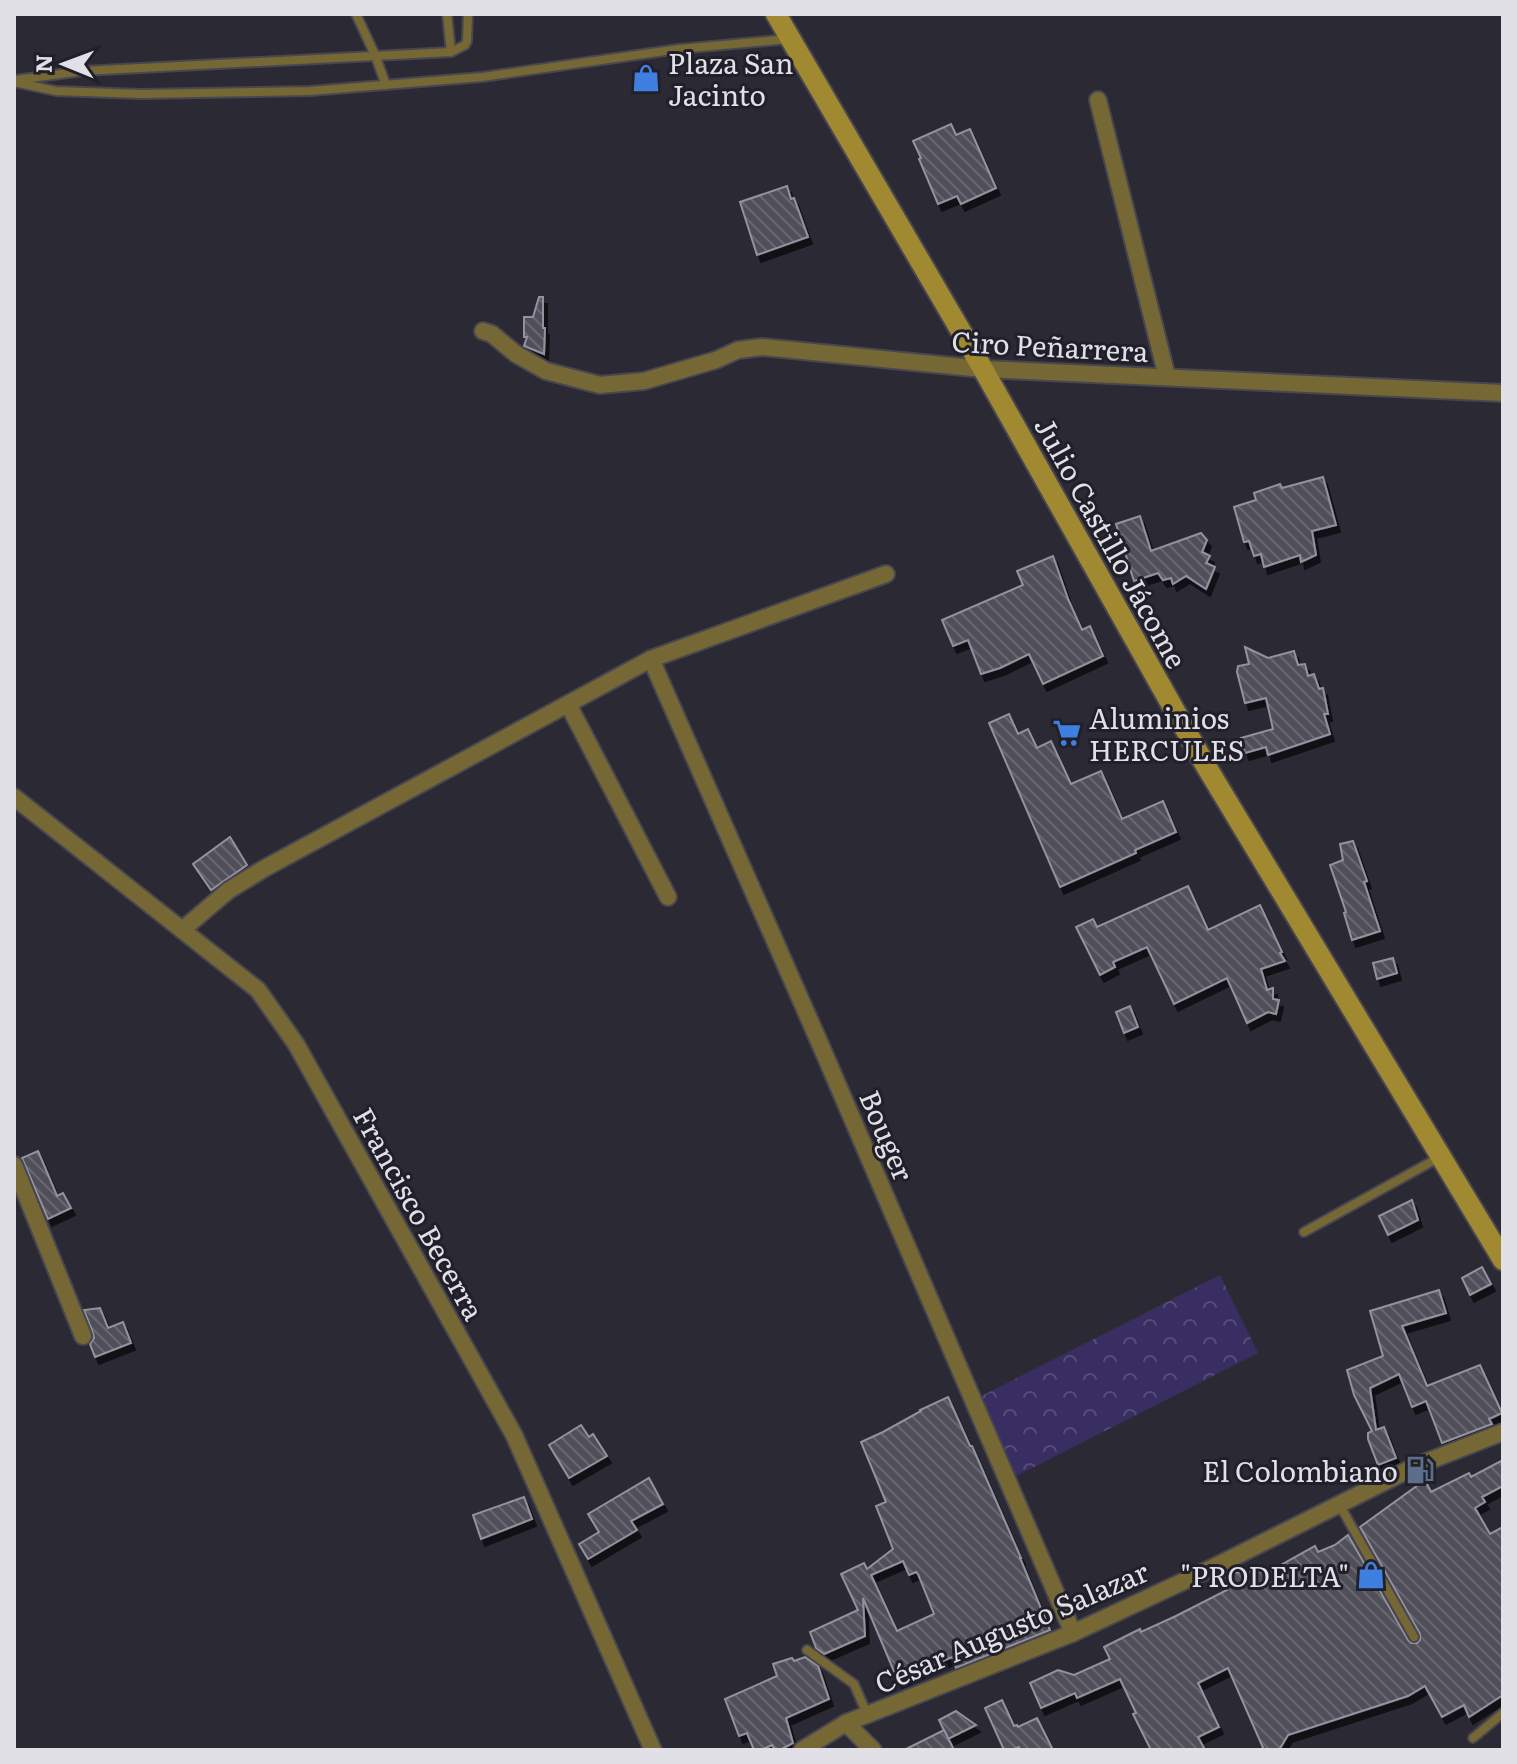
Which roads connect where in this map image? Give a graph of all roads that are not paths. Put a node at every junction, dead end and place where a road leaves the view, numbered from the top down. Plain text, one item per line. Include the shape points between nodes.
1 (356, 14) edge
2 (447, 14) edge
3 (468, 14) edge
4 (776, 14) edge
5 (791, 39) junction
6 (451, 52) junction
7 (375, 55) junction
8 (14, 81) edge
9 (386, 85) junction
10 (1098, 100) dead end
11 (483, 331) dead end
12 (983, 369) junction
13 (1167, 377) junction
14 (1503, 393) edge
15 (886, 574) dead end
16 (651, 659) junction
17 (568, 704) junction
18 (14, 797) edge
19 (668, 897) dead end
20 (182, 930) junction
21 (1441, 1156) junction
22 (14, 1165) edge
23 (1304, 1232) dead end
24 (1503, 1260) edge
25 (83, 1336) dead end
26 (1503, 1432) edge
27 (1338, 1504) junction
28 (1073, 1633) junction
29 (1414, 1637) dead end
30 (807, 1650) dead end
31 (1503, 1713) edge
32 (868, 1715) junction
33 (846, 1723) junction
34 (1473, 1738) dead end
35 (653, 1750) edge
36 (802, 1750) edge
37 (873, 1750) edge

1 - 7 lane
2 - 6 lane
3 - 6 lane via 467,41
4 - 5 main road, Julio Castillo Jácome
5 - 9 lane
5 - 12 main road, Julio Castillo Jácome
6 - 7 lane
7 - 8 lane via 83,71
7 - 9 lane
8 - 9 lane via 56,91 141,94
10 - 13 street
11 - 12 street, Ciro Peñarrera via 546,371 600,385 644,381 762,347
12 - 13 street, Ciro Peñarrera
12 - 21 main road, Julio Castillo Jácome via 1203,761
13 - 14 street, Ciro Peñarrera
15 - 16 street
16 - 17 street
16 - 28 street, Bouger
17 - 19 street
17 - 20 street via 265,868
18 - 20 street, Francisco Becerra
20 - 35 street, Francisco Becerra via 258,990 296,1044 514,1435
21 - 23 lane
21 - 24 main road, Julio Castillo Jácome
22 - 25 street
26 - 27 street, César Augusto Salazar
27 - 28 street, César Augusto Salazar
27 - 29 lane
28 - 32 street, César Augusto Salazar
30 - 32 lane via 854,1684
31 - 34 lane
32 - 33 street, César Augusto Salazar
33 - 36 street, César Augusto Salazar
33 - 37 street

